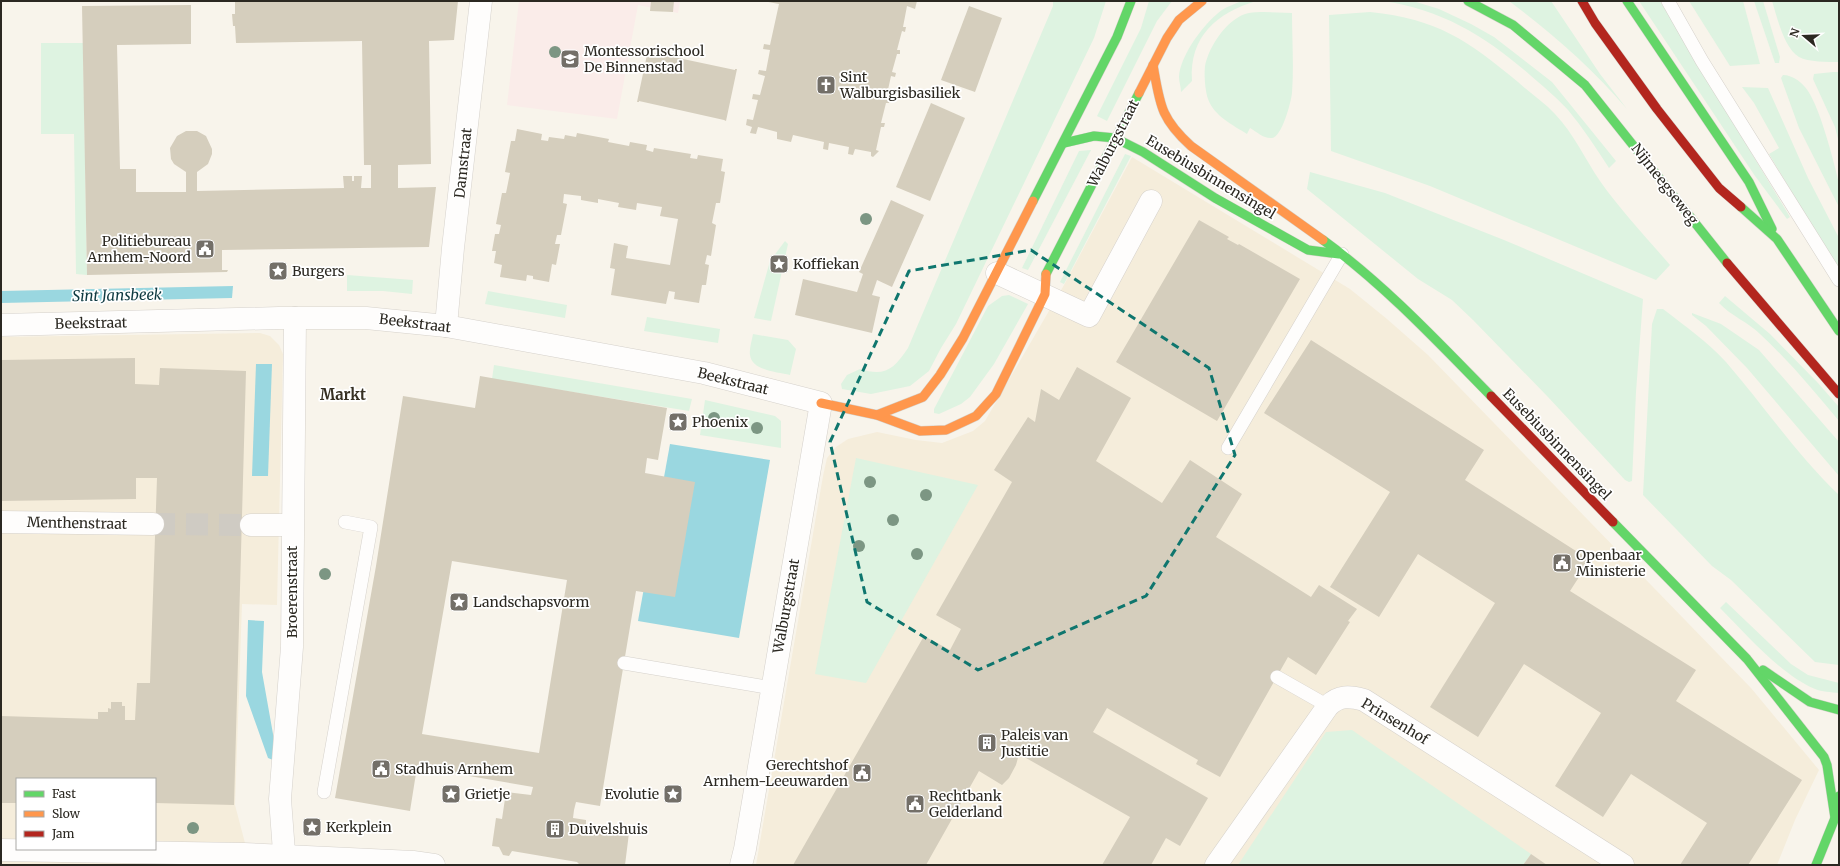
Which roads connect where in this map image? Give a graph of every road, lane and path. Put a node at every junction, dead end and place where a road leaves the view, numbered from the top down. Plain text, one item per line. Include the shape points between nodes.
1 (481, 1) edge
2 (1131, 1) edge
3 (1202, 1) edge
4 (1468, 1) edge
5 (1582, 1) edge
6 (1627, 1) edge
7 (1668, 1) edge
8 (1153, 65) junction
9 (1115, 138) junction
10 (1064, 142) junction
11 (1151, 201) dead end
12 (1777, 239) junction
13 (1342, 254) junction
14 (997, 273) junction
15 (1839, 280) edge
16 (1045, 294) junction
17 (295, 318) junction
18 (1, 325) edge
19 (446, 326) junction
20 (1839, 331) edge
21 (1839, 394) edge
22 (821, 403) junction
23 (877, 415) junction
24 (1228, 448) dead end
25 (1, 522) edge
26 (345, 522) dead end
27 (152, 524) tunnel mouth
28 (261, 525) tunnel mouth
29 (292, 525) junction
30 (1747, 659) junction
31 (624, 663) dead end
32 (1277, 677) dead end
33 (772, 688) junction
34 (1328, 706) junction
35 (1839, 710) edge
36 (324, 792) dead end
37 (1839, 796) edge
38 (1837, 817) edge
39 (1, 850) edge
40 (285, 860) edge
41 (434, 865) edge
42 (741, 865) edge
43 (1216, 865) edge
44 (1623, 865) edge
45 (1816, 865) edge

1 - 19 street, Damstraat
2 - 10 street via 1117,37
3 - 8 street, Walburgstraat via 1179,20
4 - 21 street, Nijmeegseweg via 1512,25 1585,85 1721,256
5 - 12 street via 1657,109 1720,188
6 - 12 street via 1749,182
7 - 15 lane
8 - 9 street, Walburgstraat
8 - 13 street, Eusebiusbinnensingel via 1166,118 1175,132
9 - 10 street, Eusebiusbinnensingel via 1094,136
9 - 13 street, Eusebiusbinnensingel via 1308,250
9 - 16 street, Walburgstraat via 1045,276
10 - 14 street
11 - 16 street via 1089,316
12 - 20 street
13 - 24 lane
13 - 30 street, Eusebiusbinnensingel via 1414,317
14 - 16 street
14 - 23 street via 963,338 923,397
16 - 23 street, Walburgstraat via 996,394 976,416 946,430 920,431
17 - 18 street, Beekstraat
17 - 19 street, Beekstraat via 366,318
17 - 29 street, Broerenstraat
19 - 22 street, Beekstraat via 704,373
22 - 23 street, Walburgstraat
22 - 33 street, Walburgstraat
25 - 27 street, Menthenstraat
26 - 36 lane via 371,527
28 - 29 street
29 - 40 street, Broerenstraat via 292,647 280,799
30 - 35 street, Eusebiusbinnensingel via 1810,702
30 - 38 street, Eusebiusbinnensingel via 1824,757
31 - 33 lane
32 - 34 lane
33 - 42 street, Walburgstraat
34 - 43 street, Prinsenhof
34 - 44 street, Prinsenhof via 1335,699 1354,697 1364,700
37 - 38 street
38 - 45 street
39 - 40 street via 82,850
40 - 41 street via 413,862

